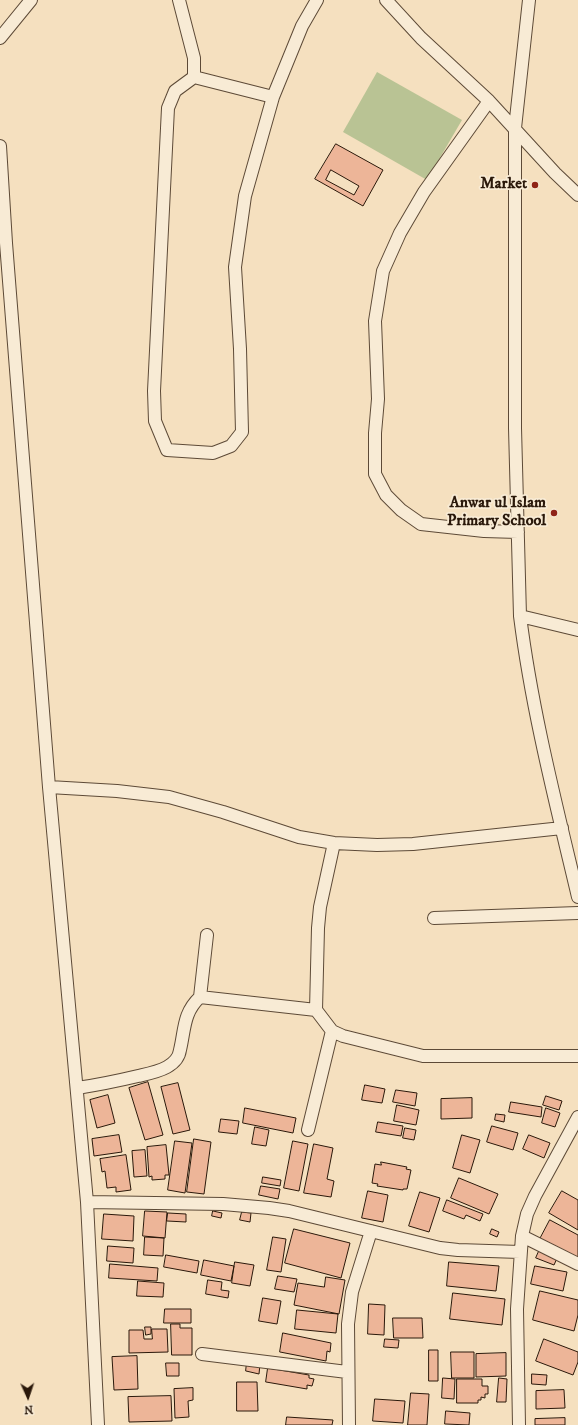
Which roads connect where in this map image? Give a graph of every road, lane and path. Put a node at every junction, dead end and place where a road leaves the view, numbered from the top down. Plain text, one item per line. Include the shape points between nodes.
1 (31, 0) edge
2 (179, 0) edge
3 (316, 0) edge
4 (386, 0) edge
5 (529, 0) edge
6 (0, 38) edge
7 (194, 77) junction
8 (274, 97) junction
9 (489, 101) junction
10 (515, 128) junction
11 (0, 146) edge
12 (578, 195) edge
13 (518, 532) junction
14 (520, 616) junction
15 (578, 630) edge
16 (49, 787) junction
17 (562, 828) junction
18 (334, 843) junction
19 (578, 897) edge
20 (578, 913) edge
21 (434, 918) dead end
22 (207, 935) dead end
23 (200, 997) junction
24 (316, 1010) junction
25 (332, 1031) junction
26 (578, 1056) edge
27 (77, 1088) junction
28 (578, 1117) edge
29 (308, 1130) dead end
30 (575, 1131) edge
31 (87, 1202) junction
32 (371, 1232) junction
33 (522, 1236) junction
34 (520, 1252) junction
35 (578, 1264) edge
36 (202, 1354) dead end
37 (347, 1372) junction
38 (98, 1425) edge
39 (349, 1425) edge
40 (519, 1425) edge

1 - 6 street
2 - 7 street via 194,58
3 - 8 street via 302,26
4 - 9 street via 421,38
5 - 10 street
7 - 8 street
7 - 8 street via 176,91 168,108 154,391 155,421 167,450 213,453 231,446 242,432 235,267 246,196
9 - 10 street
9 - 13 street via 424,192 400,233 383,271 375,321 378,399 375,474 386,495 421,524
10 - 12 street
10 - 13 street via 515,428
11 - 16 street
13 - 14 street
14 - 15 street
14 - 17 street via 544,753
16 - 18 street via 168,797 299,837
16 - 27 street
17 - 18 street via 414,844
17 - 19 street
18 - 24 street via 320,907
20 - 21 street
22 - 23 street
23 - 24 street
23 - 27 street via 187,1014 180,1053 167,1067 108,1083
24 - 25 street
25 - 26 street via 423,1056
25 - 29 street
27 - 31 street
28 - 30 street
30 - 33 street via 535,1196 527,1214
31 - 32 street via 223,1204 269,1208
31 - 38 street
32 - 34 street via 440,1248
32 - 37 street via 352,1292
33 - 34 street
33 - 35 street
34 - 40 street via 517,1310
36 - 37 street
37 - 39 street

